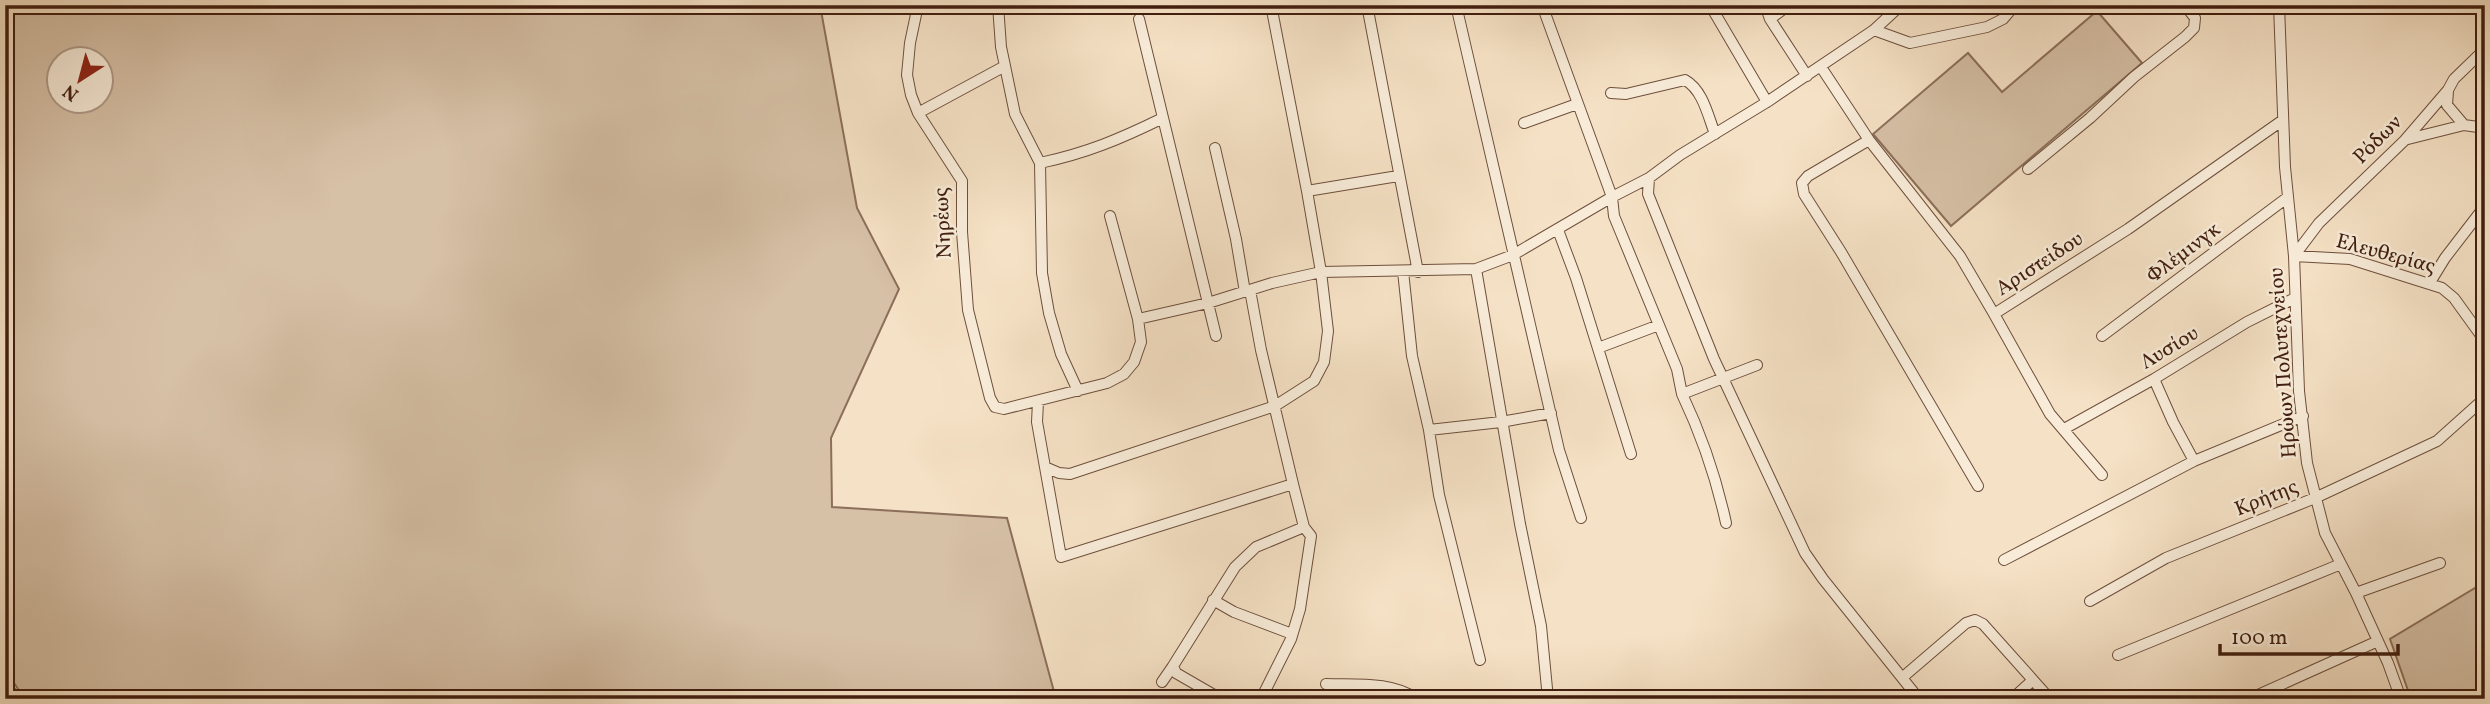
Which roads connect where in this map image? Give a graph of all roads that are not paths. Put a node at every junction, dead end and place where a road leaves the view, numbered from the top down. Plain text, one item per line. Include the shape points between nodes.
1 (918, 5) edge
2 (998, 5) edge
3 (1272, 5) edge
4 (1367, 5) edge
5 (1456, 5) edge
6 (1542, 5) edge
7 (1710, 5) edge
8 (1765, 5) edge
9 (1789, 5) edge
10 (1901, 5) edge
11 (2015, 5) edge
12 (2185, 5) edge
13 (2278, 5) edge
14 (1139, 19) dead end
15 (1770, 19) junction
16 (1874, 30) junction
17 (2485, 49) edge
18 (1005, 66) junction
19 (1821, 67) junction
20 (1807, 76) junction
21 (2448, 90) junction
22 (1611, 93) dead end
23 (1767, 102) junction
24 (1577, 104) junction
25 (918, 113) junction
26 (1163, 118) junction
27 (2283, 120) junction
28 (1524, 124) dead end
29 (2463, 125) junction
30 (2485, 128) edge
31 (1715, 134) junction
32 (1869, 140) junction
33 (2405, 140) junction
34 (1215, 148) dead end
35 (1040, 163) junction
36 (2028, 169) dead end
37 (1398, 176) junction
38 (1649, 178) junction
39 (1307, 191) junction
40 (1612, 197) junction
41 (2288, 197) junction
42 (2485, 206) edge
43 (1110, 216) dead end
44 (1558, 230) junction
45 (1513, 256) junction
46 (2294, 256) junction
47 (1476, 269) junction
48 (1403, 271) junction
49 (1321, 272) junction
50 (1418, 272) junction
51 (2430, 284) junction
52 (1247, 291) junction
53 (2295, 298) junction
54 (1208, 303) junction
55 (1994, 314) junction
56 (1138, 319) junction
57 (1659, 325) junction
58 (1216, 336) dead end
59 (2102, 336) dead end
60 (2485, 341) edge
61 (1598, 348) junction
62 (1757, 365) dead end
63 (1722, 376) junction
64 (2154, 379) junction
65 (1078, 391) junction
66 (1682, 394) junction
67 (2485, 398) edge
68 (1038, 402) junction
69 (1275, 406) junction
70 (1551, 413) junction
71 (2303, 416) junction
72 (1502, 422) junction
73 (2064, 429) junction
74 (1429, 430) junction
75 (1631, 454) dead end
76 (2194, 461) junction
77 (1045, 467) junction
78 (2102, 475) dead end
79 (1293, 484) junction
80 (1978, 486) dead end
81 (2315, 498) junction
82 (1581, 519) dead end
83 (1726, 523) dead end
84 (1304, 527) junction
85 (2004, 560) dead end
86 (2440, 563) dead end
87 (2341, 564) junction
88 (2356, 593) junction
89 (1213, 600) junction
90 (2090, 601) dead end
91 (1292, 635) junction
92 (2378, 641) junction
93 (2118, 654) dead end
94 (1480, 660) dead end
95 (1173, 666) junction
96 (1903, 677) junction
97 (2034, 680) junction
98 (1162, 682) dead end
99 (5, 684) edge
100 (1326, 684) dead end
101 (16, 699) edge
102 (1221, 699) edge
103 (1261, 699) edge
104 (1417, 699) edge
105 (1548, 699) edge
106 (1919, 699) edge
107 (2012, 699) edge
108 (2050, 699) edge
109 (2249, 699) edge
110 (2401, 699) edge

1 - 25 street, Νηρέως via 907,75
2 - 18 street
3 - 39 street
4 - 37 street
5 - 45 street
6 - 24 street
7 - 23 street
8 - 15 street
9 - 15 street
10 - 16 street
11 - 16 street via 2003,19 1987,27 1910,43
12 - 36 street via 2195,18 2194,28
13 - 27 street, Ηρώων Πολυτεχνείου
14 - 26 street
15 - 20 street
16 - 19 street
17 - 21 street, Ρόδων
18 - 25 street
18 - 35 street via 1015,114
19 - 20 street
19 - 32 street, Αριστείδου
20 - 23 street
21 - 29 street via 2447,105
21 - 33 street, Ρόδων
22 - 31 street via 1626,94 1685,80 1702,99
23 - 31 street
24 - 28 street
24 - 40 street
25 - 68 street, Νηρέως via 962,181 968,310 990,398 995,407 1004,409
26 - 35 street via 1088,151
26 - 54 street
27 - 41 street, Ηρώων Πολυτεχνείου
27 - 55 street, Αριστείδου via 2127,229
29 - 30 street
29 - 33 street
31 - 38 street
32 - 55 street, Αριστείδου via 1960,256
32 - 80 street via 1808,176 1802,183 1804,194
33 - 46 street, Ρόδων via 2319,223
34 - 52 street
35 - 65 street via 1042,274 1061,354
37 - 39 street
37 - 50 street
38 - 40 street
38 - 63 street via 1648,194
39 - 49 street
40 - 44 street
40 - 57 street via 1614,216
41 - 46 street, Ηρώων Πολυτεχνείου
41 - 59 street, Φλέμινγκ
42 - 51 street
43 - 56 street
44 - 45 street
44 - 61 street
45 - 47 street
45 - 70 street
46 - 51 street, Ελευθερίας via 2350,259
46 - 53 street, Ηρώων Πολυτεχνείου
47 - 50 street
47 - 72 street
48 - 49 street
48 - 50 street
48 - 74 street via 1412,356
49 - 52 street
49 - 69 street via 1328,331 1324,362 1314,381
51 - 60 street, Ελευθερίας via 2454,298
52 - 54 street
52 - 69 street
53 - 64 street, Λυσίου
53 - 71 street, Ηρώων Πολυτεχνείου
54 - 56 street
54 - 58 street
55 - 73 street via 2041,399
56 - 65 street via 1141,342 1124,374
57 - 61 street
57 - 66 street
61 - 75 street
62 - 63 street
63 - 66 street
63 - 96 street via 1805,553
64 - 73 street, Λυσίου
64 - 76 street
65 - 68 street
66 - 83 street via 1713,468
67 - 81 street, Κρήτης via 2437,442
68 - 77 street
69 - 77 street via 1070,474
69 - 79 street
70 - 72 street
70 - 82 street
71 - 76 street
71 - 81 street, Ηρώων Πολυτεχνείου
72 - 74 street
72 - 105 street via 1541,626
73 - 78 street
74 - 94 street via 1441,508
76 - 85 street
77 - 79 street via 1060,557
79 - 84 street
81 - 87 street, Ηρώων Πολυτεχνείου via 2325,533
81 - 90 street, Κρήτης via 2166,558
84 - 89 street via 1256,547
84 - 91 street via 1311,536
86 - 88 street
87 - 88 street, Ηρώων Πολυτεχνείου
87 - 93 street
88 - 92 street, Ηρώων Πολυτεχνείου
89 - 91 street
89 - 95 street
91 - 103 street
92 - 109 street
92 - 110 street, Ηρώων Πολυτεχνείου
95 - 98 street
95 - 102 street via 1176,673
96 - 97 street via 1975,620
96 - 106 street
97 - 107 street
97 - 108 street
99 - 101 street
100 - 104 street via 1388,686

